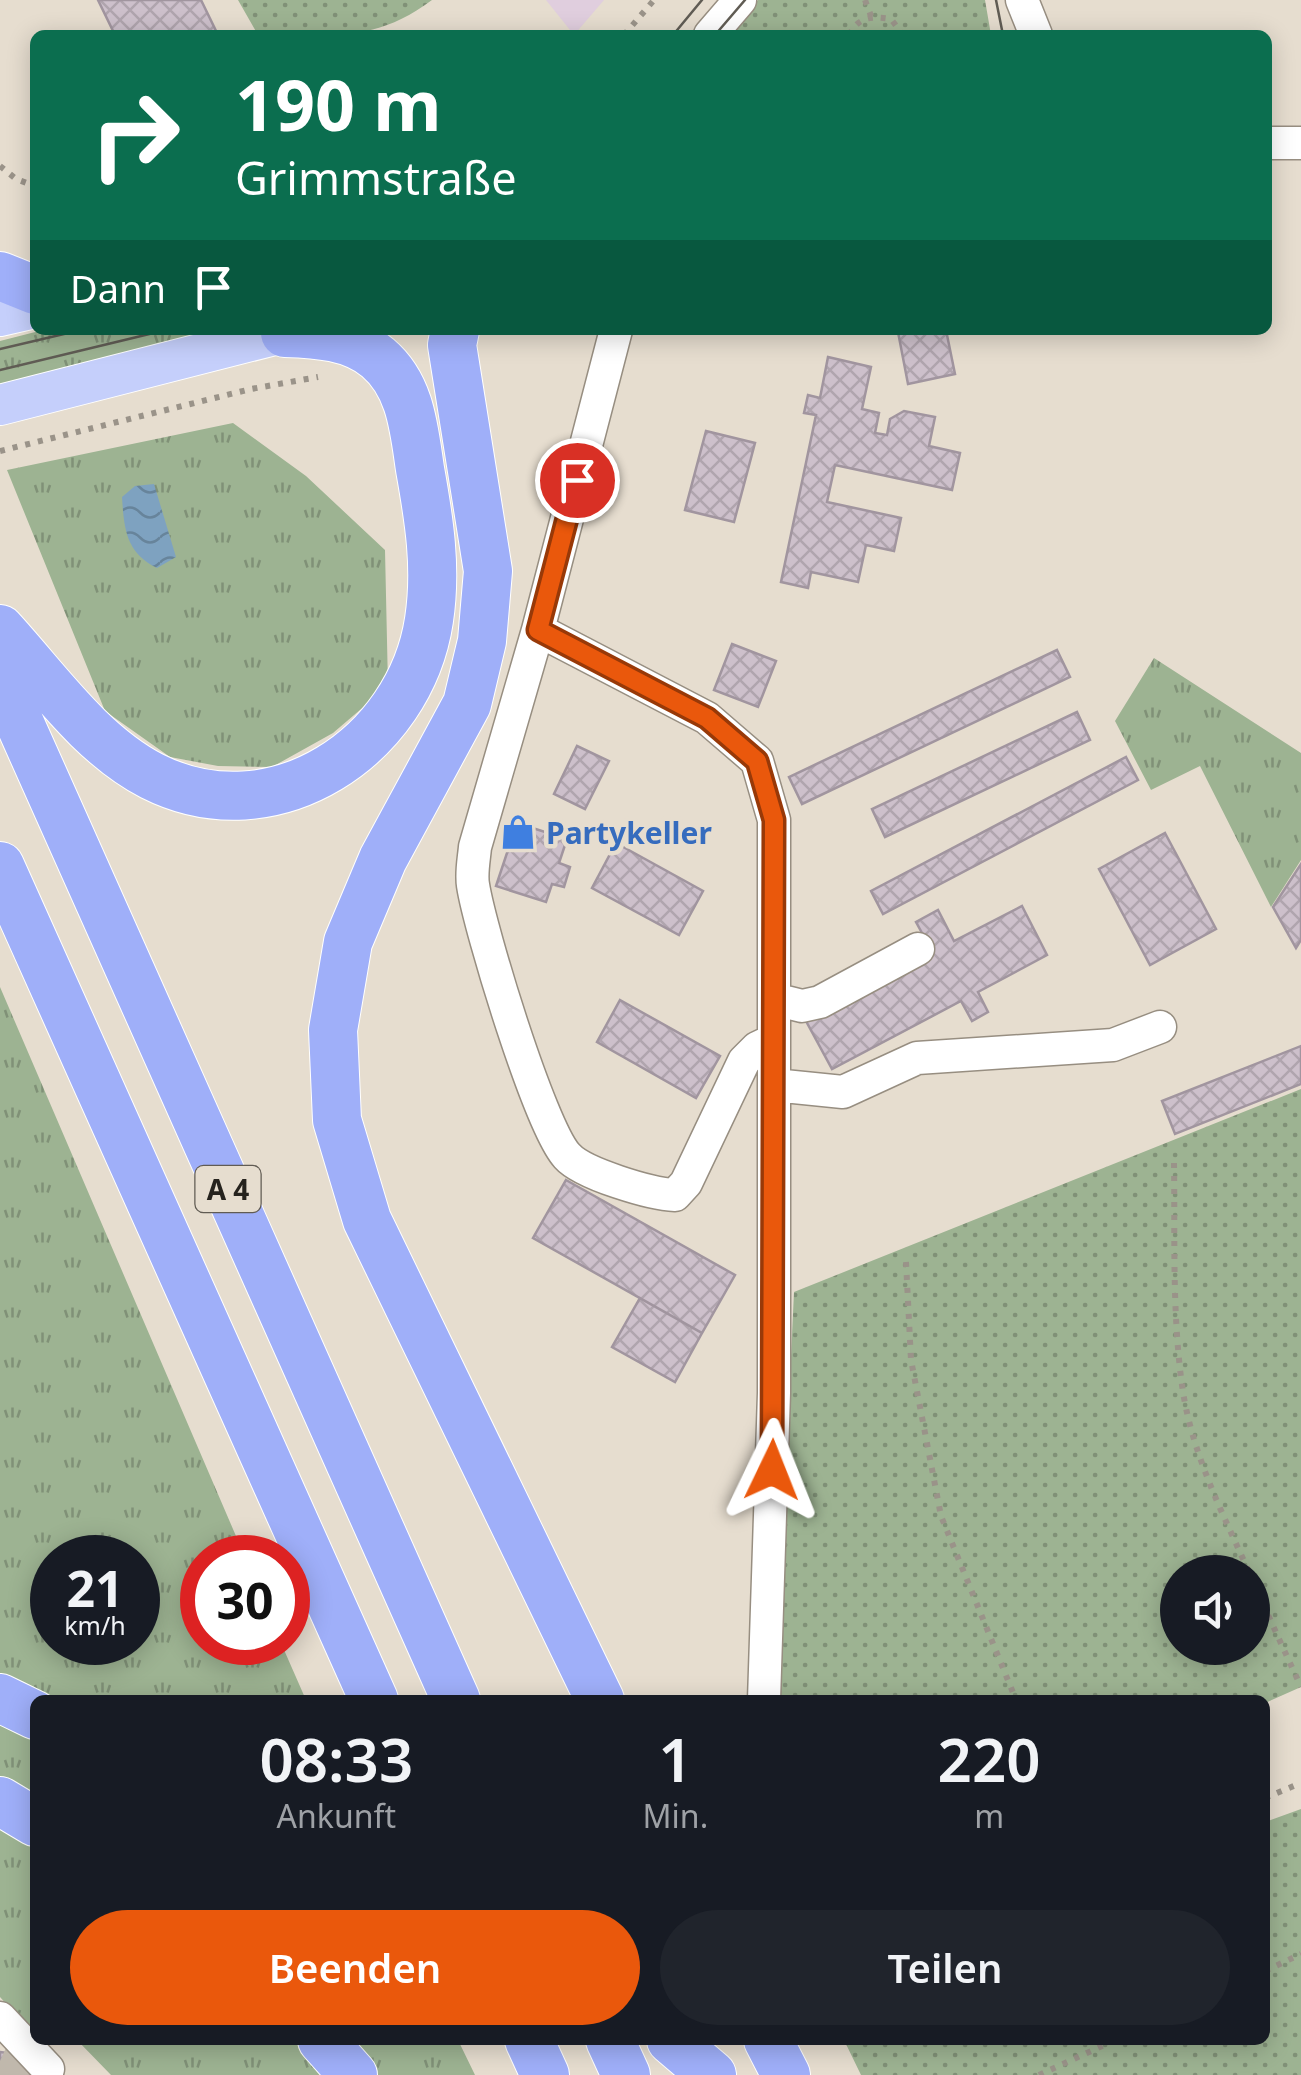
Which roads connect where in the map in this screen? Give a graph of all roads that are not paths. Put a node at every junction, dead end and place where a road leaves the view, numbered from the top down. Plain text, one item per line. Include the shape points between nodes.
1 (740, 0) edge
2 (1022, 0) edge
3 (714, 30) edge
4 (1034, 30) edge
5 (1272, 143) edge
6 (1301, 144) edge
7 (0, 276) edge
8 (30, 288) edge
9 (30, 309) edge
10 (0, 316) edge
11 (274, 335) edge
12 (322, 335) edge
13 (454, 335) edge
14 (615, 335) edge
15 (0, 405) edge
16 (0, 629) edge
17 (538, 630) junction
18 (0, 678) edge
19 (0, 866) edge
20 (918, 949) dead end
21 (774, 1000) junction
22 (1160, 1028) dead end
23 (774, 1040) junction
24 (774, 1084) junction
25 (372, 1695) edge
26 (454, 1695) edge
27 (598, 1695) edge
28 (764, 1695) edge
29 (0, 1698) edge
30 (30, 1713) edge
31 (0, 1801) edge
32 (30, 1819) edge
33 (0, 2018) edge
34 (326, 2045) edge
35 (531, 2045) edge
36 (612, 2045) edge
37 (677, 2045) edge
38 (771, 2045) edge
39 (48, 2069) dead end
40 (353, 2075) edge
41 (545, 2075) edge
42 (626, 2075) edge
43 (712, 2075) edge
44 (786, 2075) edge

1 - 3 street
2 - 4 street
5 - 6 street
7 - 8 highway
9 - 10 main road
11 - 15 main road
12 - 16 highway via 364,349 393,374 410,410 433,558 429,621 412,682 376,732 332,769 281,790 227,795 176,786 115,752
13 - 27 highway via 488,571 482,640 467,704 383,859 348,942 333,1030 334,1090 344,1154 367,1220
14 - 17 street
17 - 21 street via 707,718 757,761 774,820
17 - 23 street via 475,847 472,882 549,1122 566,1156 675,1195 744,1061
18 - 26 highway, A 4
19 - 25 highway, A 4
20 - 21 street via 820,1002
21 - 23 street
22 - 24 street via 1113,1046 917,1058 844,1092
23 - 24 street
24 - 28 street
29 - 30 highway
31 - 32 highway
33 - 39 street
34 - 40 highway
35 - 41 highway
36 - 42 highway
37 - 43 highway
38 - 44 highway

